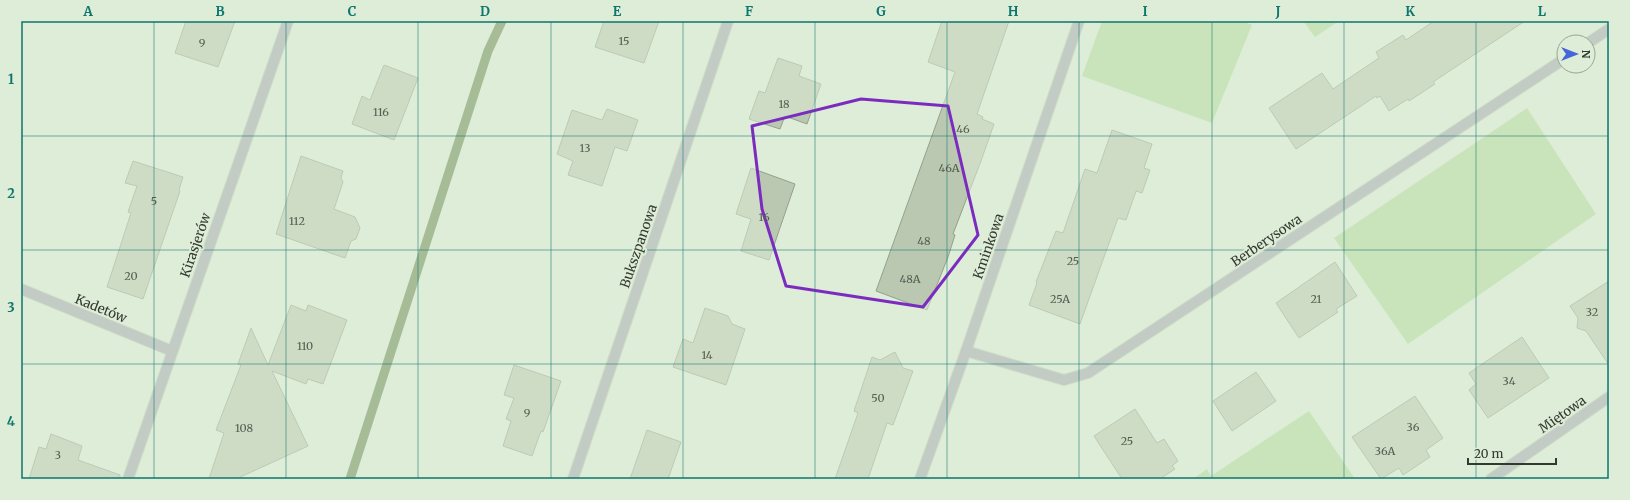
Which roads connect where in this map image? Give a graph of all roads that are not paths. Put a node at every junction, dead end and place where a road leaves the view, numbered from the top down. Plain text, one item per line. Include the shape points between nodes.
1 (288, 21) edge
2 (728, 21) edge
3 (1079, 21) edge
4 (1609, 30) edge
5 (1596, 38) edge
6 (1556, 63) edge
7 (21, 289) edge
8 (172, 351) junction
9 (966, 351) junction
10 (1609, 397) edge
11 (128, 479) edge
12 (573, 479) edge
13 (920, 479) edge
14 (1491, 479) edge

1 - 8 street, Kirasjerów
2 - 12 street, Bukszpanowa
3 - 9 street, Kminkowa
4 - 5 street
6 - 9 street, Berberysowa via 1088,373 1064,380
7 - 8 street, Kadetów
8 - 11 street, Kirasjerów
9 - 13 street, Kminkowa
10 - 14 street, Miętowa

